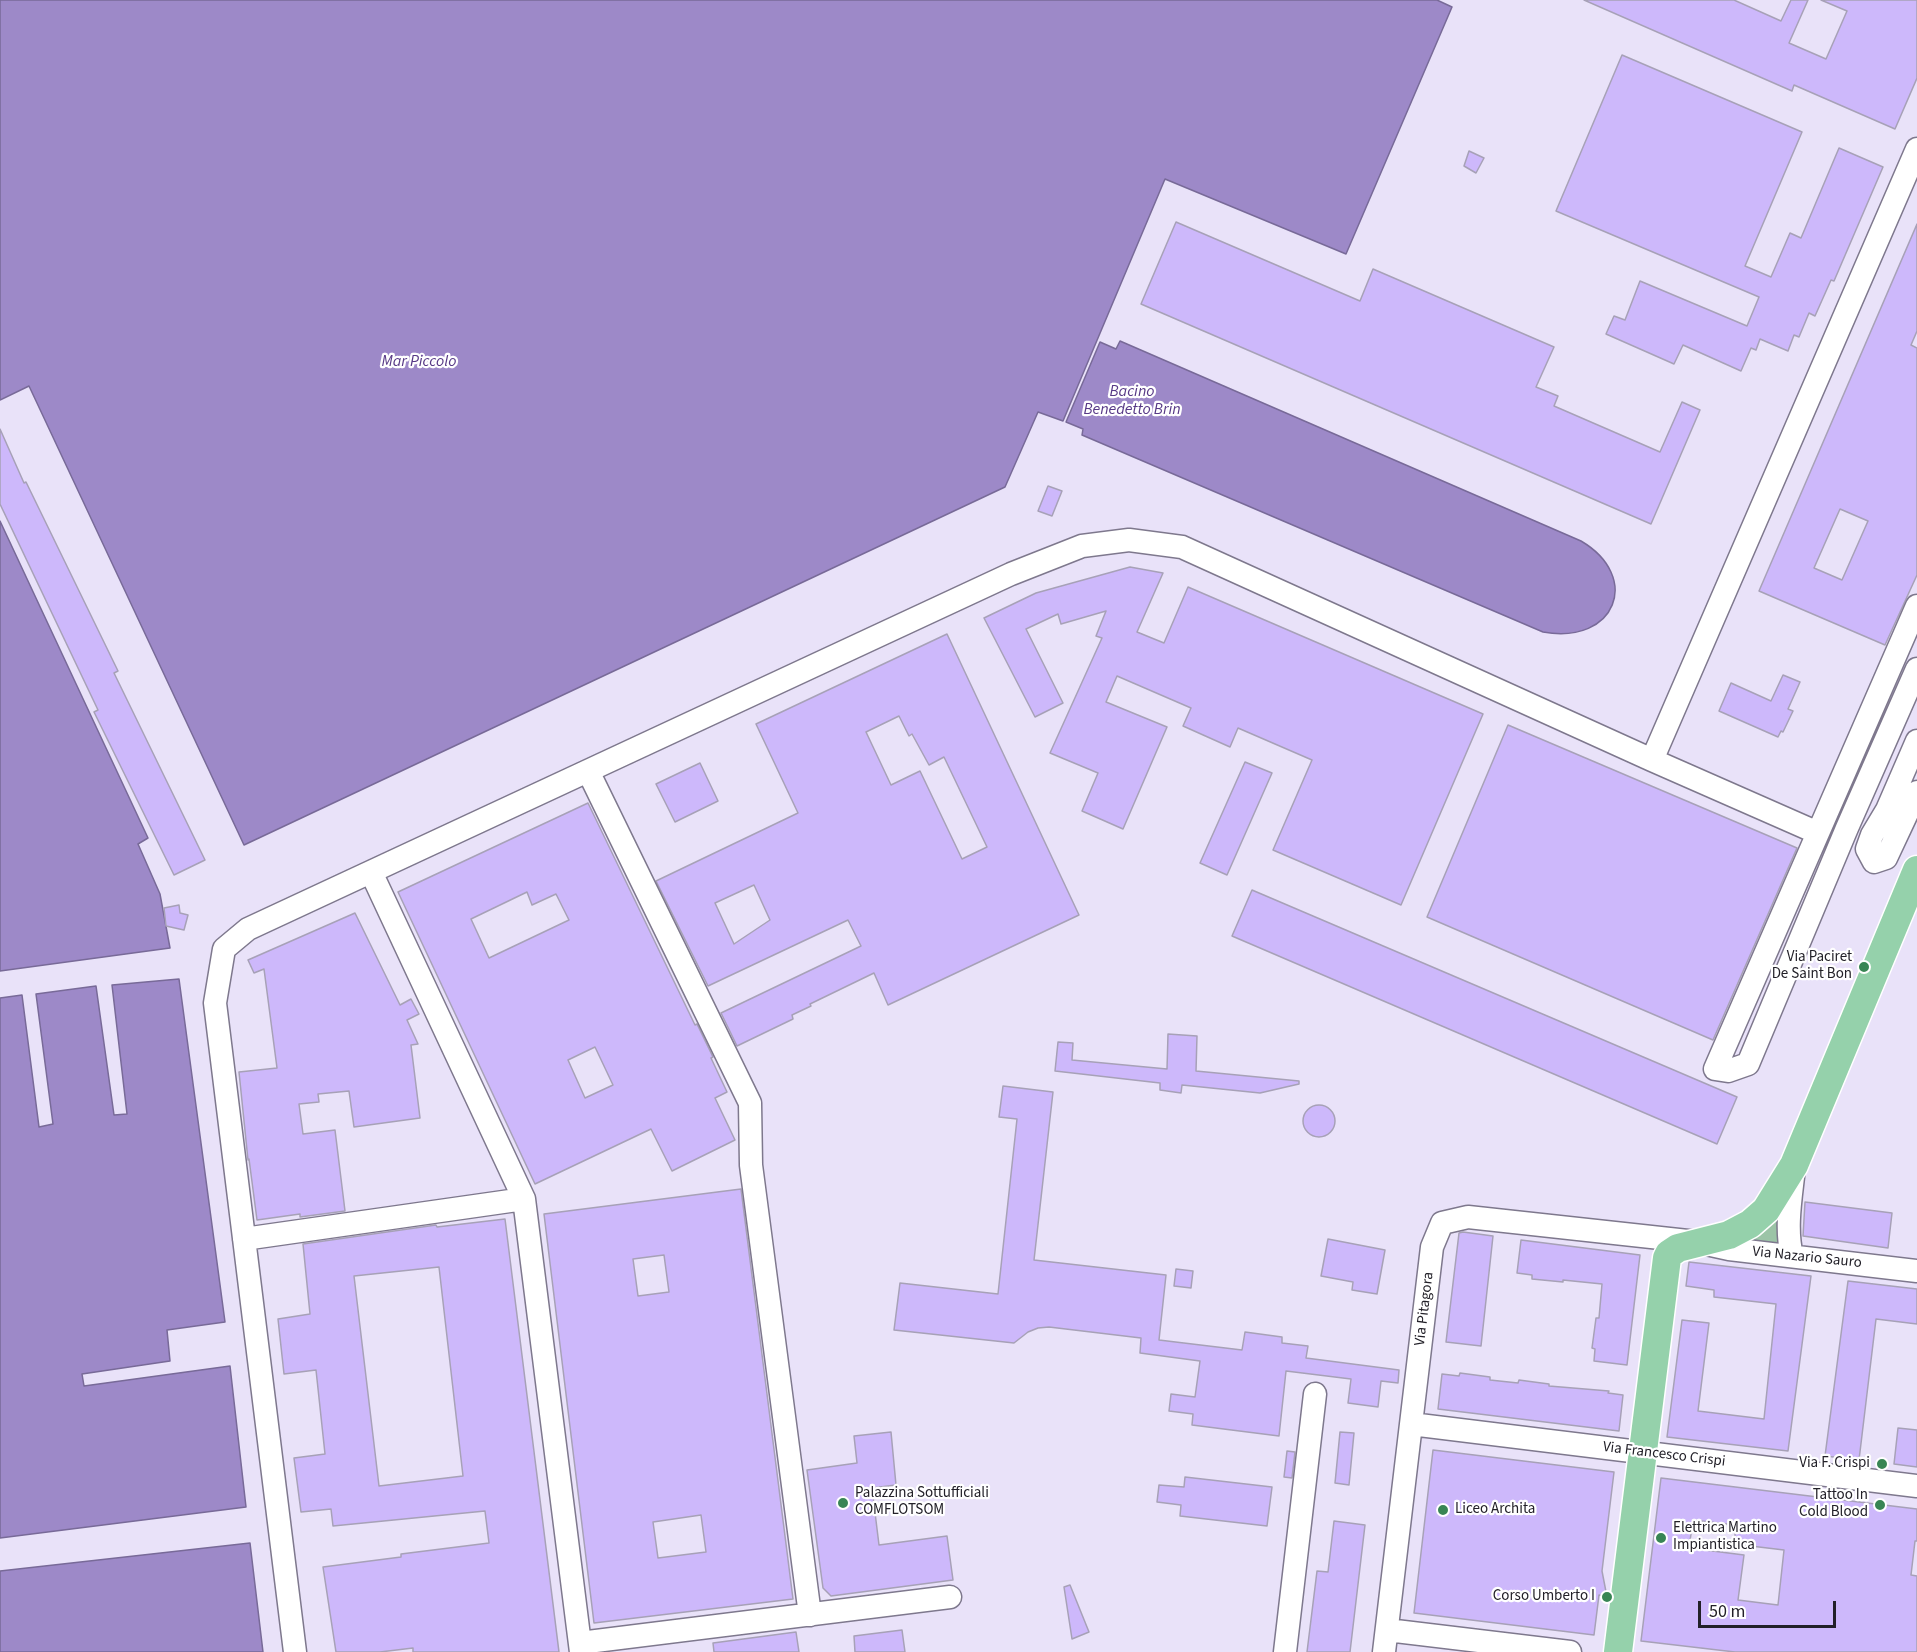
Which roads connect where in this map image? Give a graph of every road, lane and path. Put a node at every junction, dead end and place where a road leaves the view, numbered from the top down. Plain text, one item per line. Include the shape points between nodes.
1 (1917, 149) edge
2 (1917, 606) edge
3 (1917, 669) edge
4 (1917, 741) edge
5 (1652, 760) junction
6 (588, 771) junction
7 (1917, 792) edge
8 (1818, 833) junction
9 (1917, 870) edge
10 (371, 872) junction
11 (1794, 1165) junction
12 (524, 1199) junction
13 (244, 1239) junction
14 (1697, 1242) junction
15 (1792, 1256) junction
16 (1917, 1270) edge
17 (1315, 1394) dead end
18 (1411, 1424) junction
19 (1642, 1452) junction
20 (1917, 1486) edge
21 (950, 1597) dead end
22 (810, 1615) junction
23 (1385, 1641) edge
24 (580, 1647) edge
25 (295, 1652) edge
26 (1285, 1652) edge
27 (1570, 1652) edge
28 (1618, 1652) edge

1 - 5 street
2 - 8 street
3 - 8 street via 1748,1064 1728,1071 1715,1069
4 - 7 street via 1867,849 1874,862 1886,858
5 - 6 street via 1182,547 1129,540 1082,546 1011,574
5 - 8 street
6 - 10 street
6 - 22 street via 750,1103 751,1165
9 - 11 main road
10 - 12 street
10 - 13 street via 248,929 224,949 215,1003
11 - 14 main road via 1766,1210 1750,1224 1729,1235
11 - 15 street via 1789,1226
12 - 13 street
12 - 24 street
13 - 25 street
14 - 15 street, Via Nazario Sauro
14 - 18 street, Via Pitagora via 1468,1217 1442,1223 1432,1247
14 - 19 main road via 1675,1249 1666,1262
15 - 16 street, Via Nazario Sauro
17 - 26 street
18 - 19 street, Via Francesco Crispi
18 - 23 street, Via Pitagora
19 - 20 street, Via Francesco Crispi
19 - 28 main road
21 - 22 street
22 - 24 street
23 - 27 street

